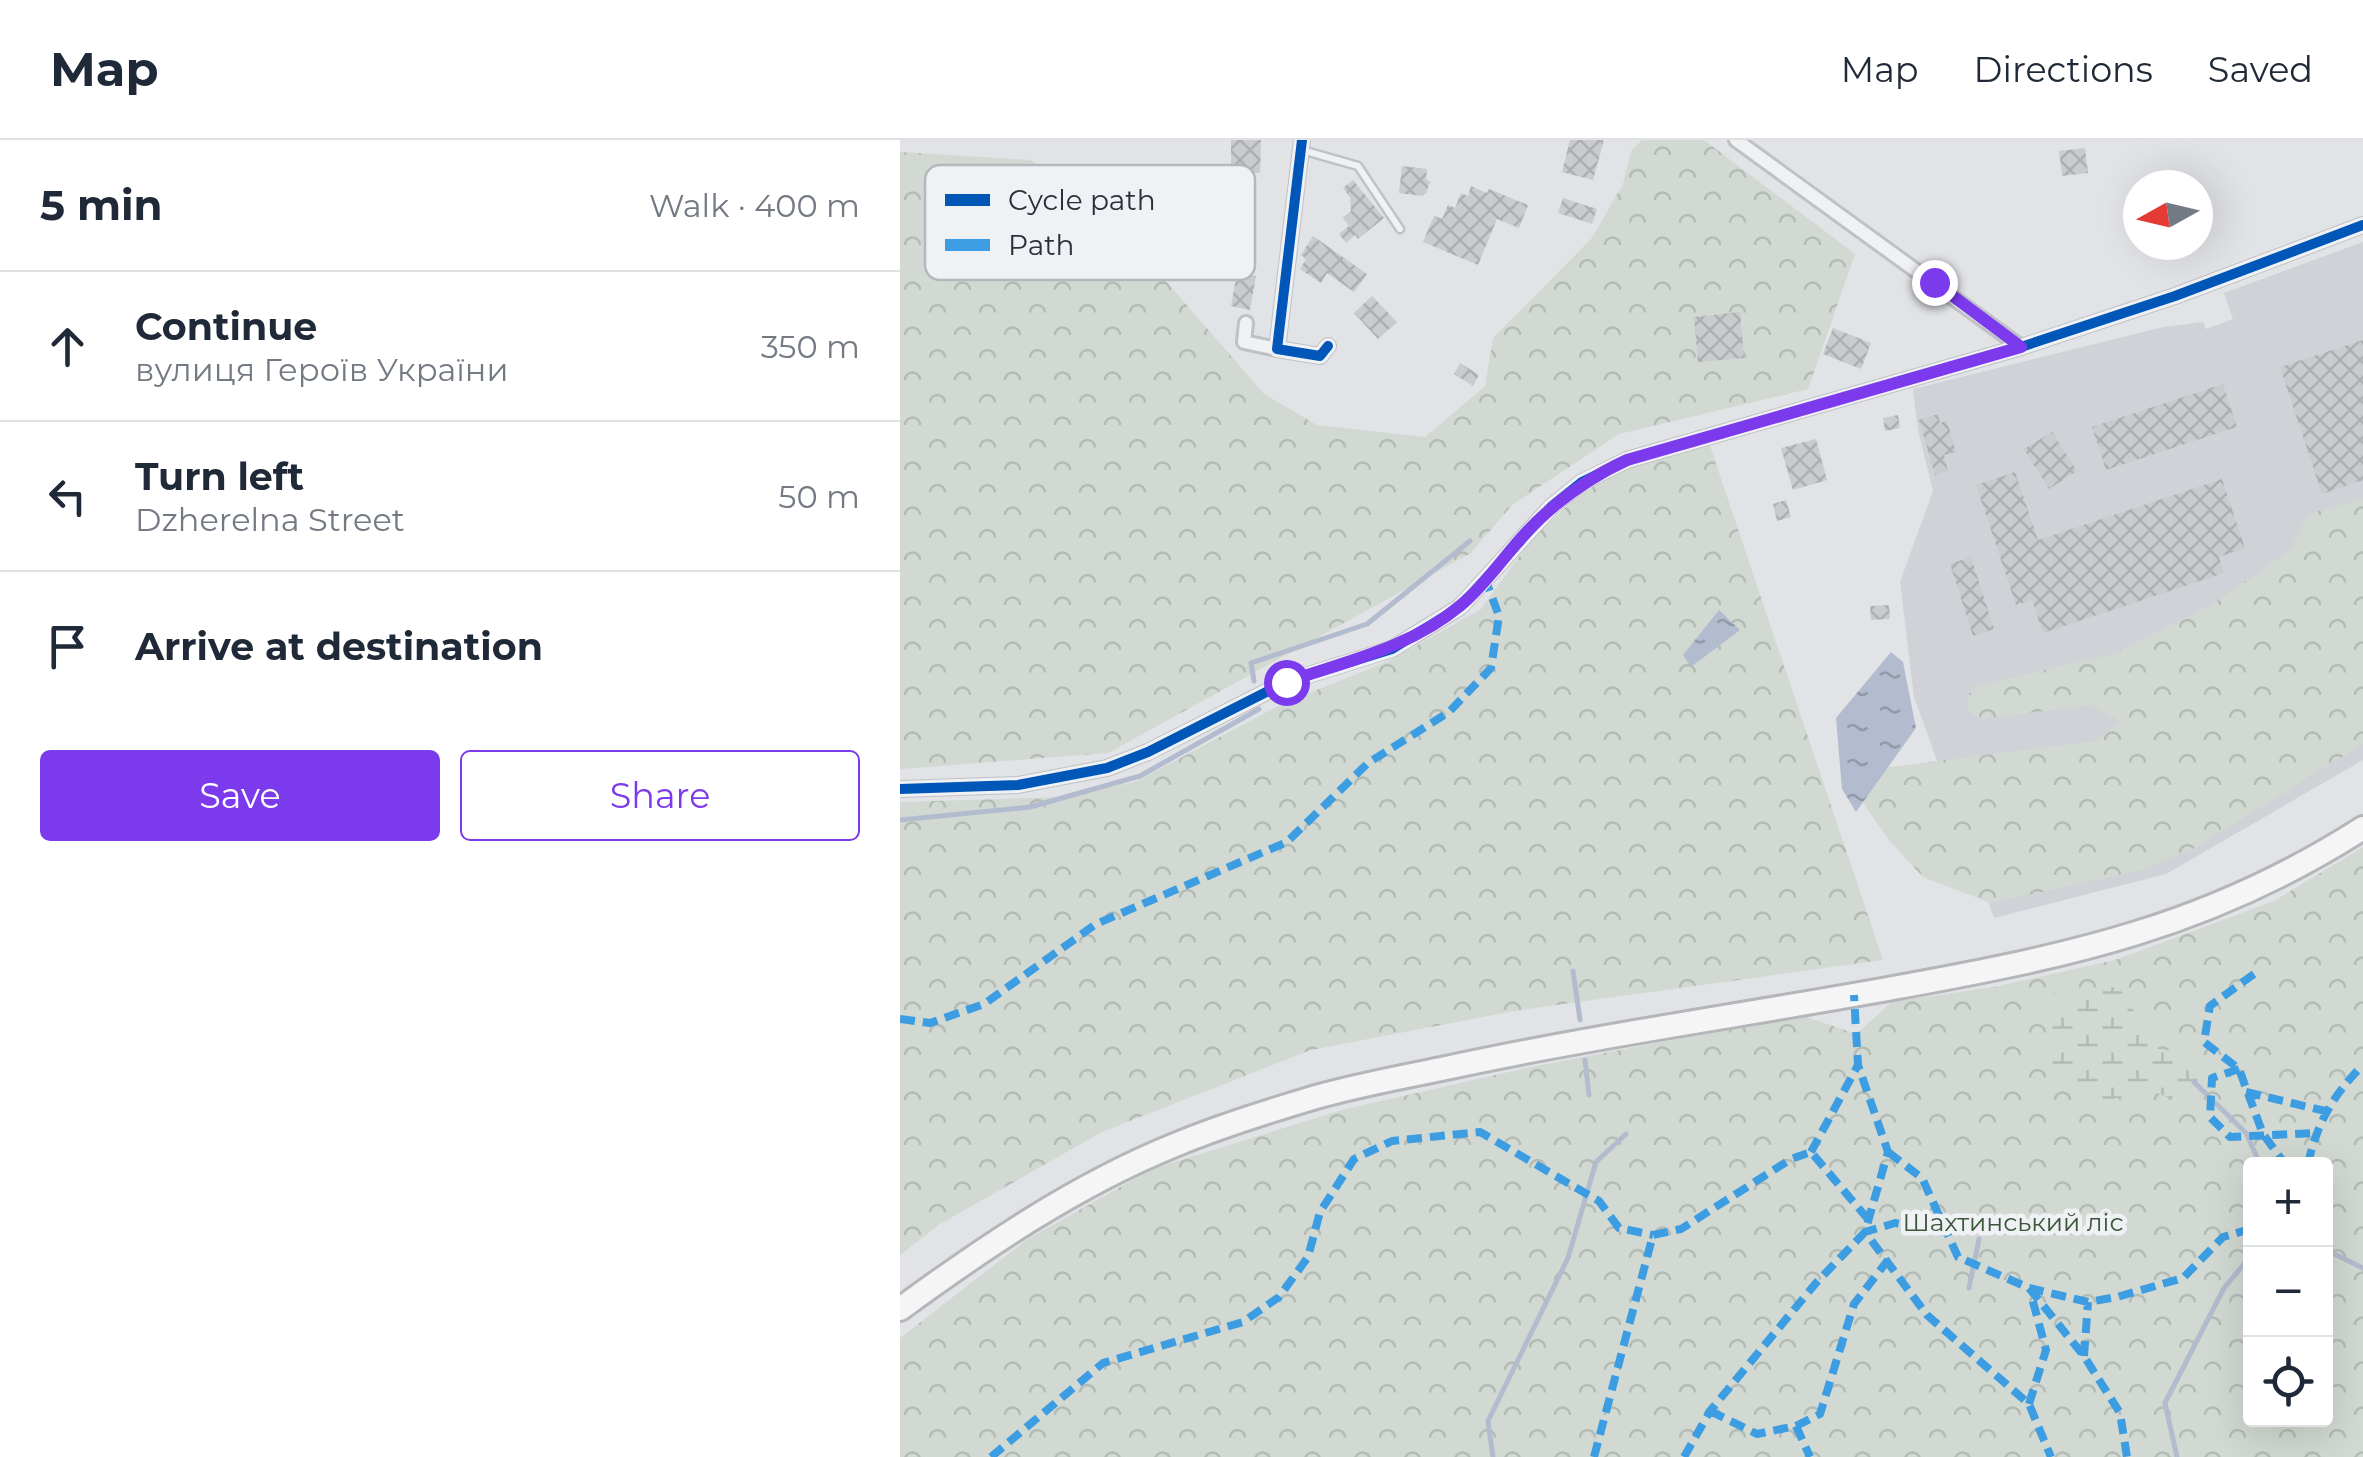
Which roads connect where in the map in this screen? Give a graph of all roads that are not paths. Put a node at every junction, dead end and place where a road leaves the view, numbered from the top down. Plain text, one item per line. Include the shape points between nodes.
1 (1736, 140) edge
2 (1302, 145) edge
3 (2363, 225) edge
4 (1400, 229) dead end
5 (1246, 324) dead end
6 (1328, 346) dead end
7 (2021, 347) junction
8 (1278, 349) junction
9 (900, 789) edge
10 (2363, 828) edge
11 (900, 1309) edge

1 - 7 street
2 - 4 lane via 1358,166
2 - 8 street
3 - 7 street
5 - 8 street via 1244,342
6 - 8 street via 1320,356
7 - 9 street via 1627,460 1582,482 1551,508 1486,581 1428,628 1392,649 1286,682 1148,752 1107,768 1018,785
10 - 11 highway via 2215,908 2114,942 2019,966 1560,1044 1357,1087 1246,1120 1173,1145 1070,1197

